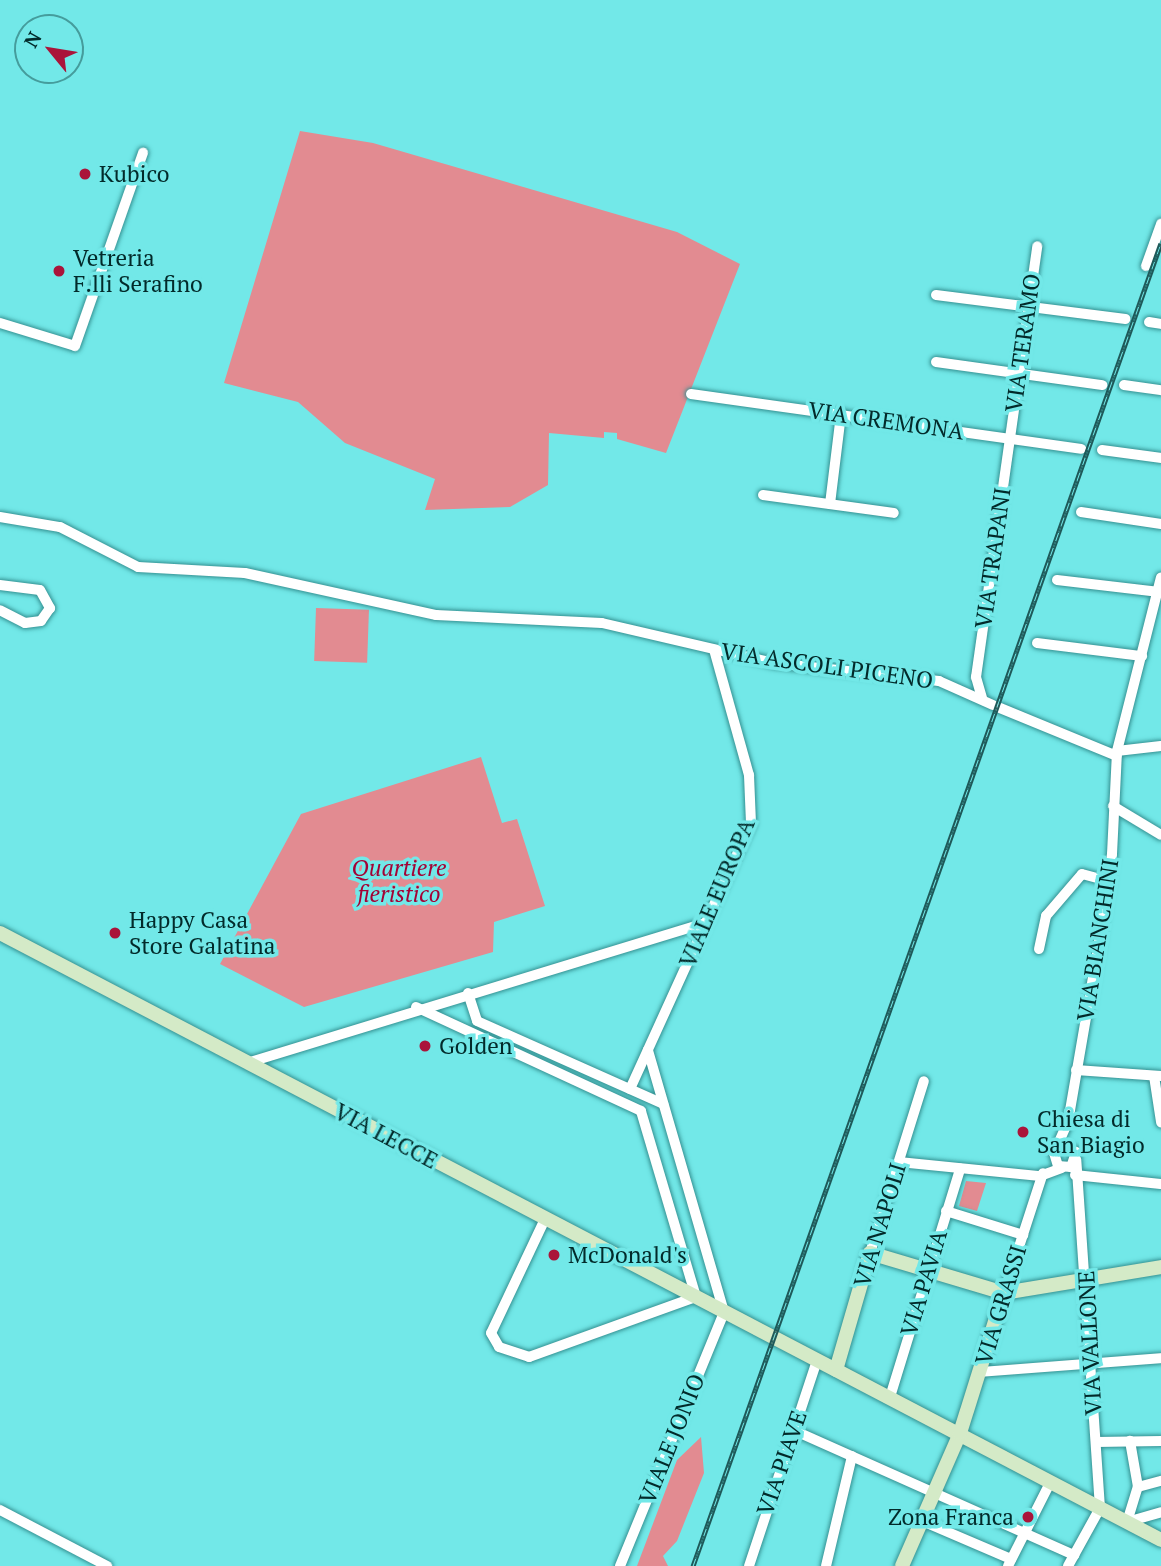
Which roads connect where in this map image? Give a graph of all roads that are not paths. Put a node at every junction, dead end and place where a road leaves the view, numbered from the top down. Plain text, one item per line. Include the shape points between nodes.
1 (143, 153) dead end
2 (1161, 224) edge
3 (1037, 246) dead end
4 (1146, 266) dead end
5 (936, 296) dead end
6 (1028, 308) junction
7 (1125, 319) dead end
8 (1149, 322) dead end
9 (0, 323) edge
10 (1161, 324) edge
11 (936, 362) dead end
12 (1019, 374) junction
13 (1102, 385) dead end
14 (1124, 385) dead end
15 (1161, 390) edge
16 (691, 394) dead end
17 (841, 414) junction
18 (1010, 440) junction
19 (1081, 449) dead end
20 (1102, 450) dead end
21 (1161, 458) edge
22 (763, 495) dead end
23 (830, 504) junction
24 (1081, 512) dead end
25 (894, 513) dead end
26 (0, 517) edge
27 (1161, 524) edge
28 (1161, 577) edge
29 (1057, 580) dead end
30 (0, 585) edge
31 (1159, 592) junction
32 (0, 610) edge
33 (1037, 643) dead end
34 (714, 650) junction
35 (1142, 656) junction
36 (976, 677) junction
37 (955, 687) junction
38 (982, 698) junction
39 (1161, 746) edge
40 (1117, 753) junction
41 (1113, 806) junction
42 (1161, 835) edge
43 (1108, 881) junction
44 (705, 923) junction
45 (0, 933) edge
46 (1039, 949) dead end
47 (467, 993) junction
48 (416, 1007) junction
49 (477, 1021) junction
50 (471, 1034) junction
51 (648, 1050) junction
52 (246, 1063) junction
53 (1076, 1070) junction
54 (1158, 1076) edge
55 (924, 1081) dead end
56 (630, 1089) junction
57 (663, 1104) junction
58 (641, 1111) junction
59 (1068, 1122) junction
60 (1161, 1122) edge
61 (1061, 1145) junction
62 (1074, 1148) junction
63 (1054, 1158) junction
64 (1076, 1160) junction
65 (899, 1163) junction
66 (1064, 1168) junction
67 (960, 1169) junction
68 (1041, 1176) junction
69 (1080, 1178) junction
70 (1161, 1184) edge
71 (946, 1211) junction
72 (545, 1219) junction
73 (1023, 1235) junction
74 (870, 1253) junction
75 (710, 1263) junction
76 (1161, 1268) edge
77 (692, 1269) junction
78 (927, 1270) junction
79 (1087, 1280) junction
80 (1004, 1293) junction
81 (696, 1297) junction
82 (724, 1312) junction
83 (1161, 1358) edge
84 (817, 1360) junction
85 (1091, 1365) junction
86 (836, 1370) junction
87 (980, 1372) junction
88 (890, 1397) junction
89 (793, 1430) junction
90 (960, 1433) junction
91 (1130, 1441) junction
92 (1161, 1441) edge
93 (1096, 1442) junction
94 (852, 1456) junction
95 (1051, 1481) junction
96 (1161, 1481) edge
97 (1138, 1487) junction
98 (934, 1492) junction
99 (1100, 1508) junction
100 (0, 1510) edge
101 (1161, 1512) edge
102 (922, 1521) junction
103 (1127, 1522) junction
104 (1024, 1533) junction
105 (1161, 1539) edge
106 (1074, 1555) junction
107 (1009, 1563) edge
108 (107, 1566) edge
109 (620, 1566) edge
110 (749, 1566) edge
111 (825, 1566) edge
112 (902, 1566) edge
113 (1068, 1566) edge

1 - 9 street via 75,346
2 - 4 street
3 - 6 street, VIA TERAMO
5 - 6 street
6 - 7 street
6 - 12 street, VIA TERAMO
8 - 10 street
11 - 12 street
12 - 13 street
12 - 18 street, VIA TERAMO
14 - 15 street
16 - 17 street, VIA CREMONA
17 - 18 street, VIA CREMONA
17 - 23 street
18 - 19 street, VIA CREMONA
18 - 36 street, VIA TRAPANI
20 - 21 street
22 - 23 street
23 - 25 street
24 - 27 street
26 - 34 street, VIA ASCOLI PICENO via 60,527 138,568 245,573 436,615 617,626
28 - 31 street, VIA BIANCHINI
29 - 31 street
30 - 32 street via 40,590 50,608 41,621 25,623
31 - 35 street, VIA BIANCHINI
33 - 35 street
34 - 37 street, VIA ASCOLI PICENO
34 - 44 street, VIALE EUROPA via 752,803 751,823
35 - 40 street, VIA BIANCHINI
36 - 37 street
36 - 38 street, VIA TRAPANI
37 - 38 street, VIA ASCOLI PICENO
38 - 40 street, VIA ASCOLI PICENO
39 - 40 street
40 - 41 street, VIA BIANCHINI
41 - 42 street
41 - 43 street, VIA BIANCHINI
43 - 46 street via 1082,874 1046,916
43 - 53 street, VIA BIANCHINI
44 - 47 street
44 - 51 street, VIALE EUROPA
45 - 52 main road, VIA LECCE
47 - 48 street
47 - 49 street
48 - 50 street
48 - 52 street
49 - 50 street
49 - 56 street
50 - 58 street
51 - 56 street, VIALE EUROPA
51 - 57 street
52 - 72 main road, VIA LECCE
53 - 54 street
53 - 59 street, VIA BIANCHINI
54 - 60 street
55 - 65 street, VIA NAPOLI
56 - 57 street
57 - 58 street
57 - 75 street
58 - 77 street
59 - 61 street
59 - 62 street
61 - 62 street
61 - 63 street
62 - 64 street
63 - 66 street
63 - 68 street, VIA GRASSI
64 - 66 street
64 - 69 street, VIA VALLONE
65 - 67 street
65 - 74 street, VIA NAPOLI
66 - 68 street
66 - 69 street
67 - 68 street
67 - 71 street, VIA PAVIA
68 - 73 street, VIA GRASSI
69 - 70 street
69 - 79 street, VIA VALLONE
71 - 73 street
71 - 78 street, VIA PAVIA
72 - 81 main road, VIA LECCE
72 - 81 street via 491,1333 499,1347 529,1357
73 - 80 street, VIA GRASSI
74 - 78 main road
74 - 86 main road, VIA NAPOLI
75 - 77 street
75 - 82 street
76 - 79 main road
77 - 81 street
78 - 80 main road
78 - 88 street, VIA PAVIA
79 - 80 main road
79 - 85 street, VIA VALLONE
80 - 87 main road, VIA GRASSI
81 - 82 main road, VIA LECCE
82 - 84 main road, VIA LECCE
82 - 109 street, VIALE JONIO
83 - 85 street
84 - 86 main road, VIA LECCE
84 - 89 street, VIA PIAVE
85 - 87 street
85 - 93 street, VIA VALLONE
86 - 88 main road, VIA LECCE
87 - 90 main road, VIA GRASSI
88 - 90 main road, VIA LECCE
89 - 94 street
89 - 110 street, VIA PIAVE
90 - 95 main road, VIA LECCE
90 - 98 main road, VIA GRASSI
91 - 92 street
91 - 93 street
91 - 97 street
93 - 99 street, VIA VALLONE
94 - 98 street
94 - 111 street
95 - 99 main road, VIA LECCE
95 - 104 street
96 - 97 street
97 - 103 street
98 - 102 main road, VIA GRASSI
98 - 104 street
99 - 103 main road, VIA LECCE
99 - 106 street
100 - 108 street
101 - 103 street
102 - 107 street
102 - 112 main road, VIA GRASSI
103 - 105 main road, VIA LECCE
104 - 106 street
104 - 107 street
106 - 113 street

